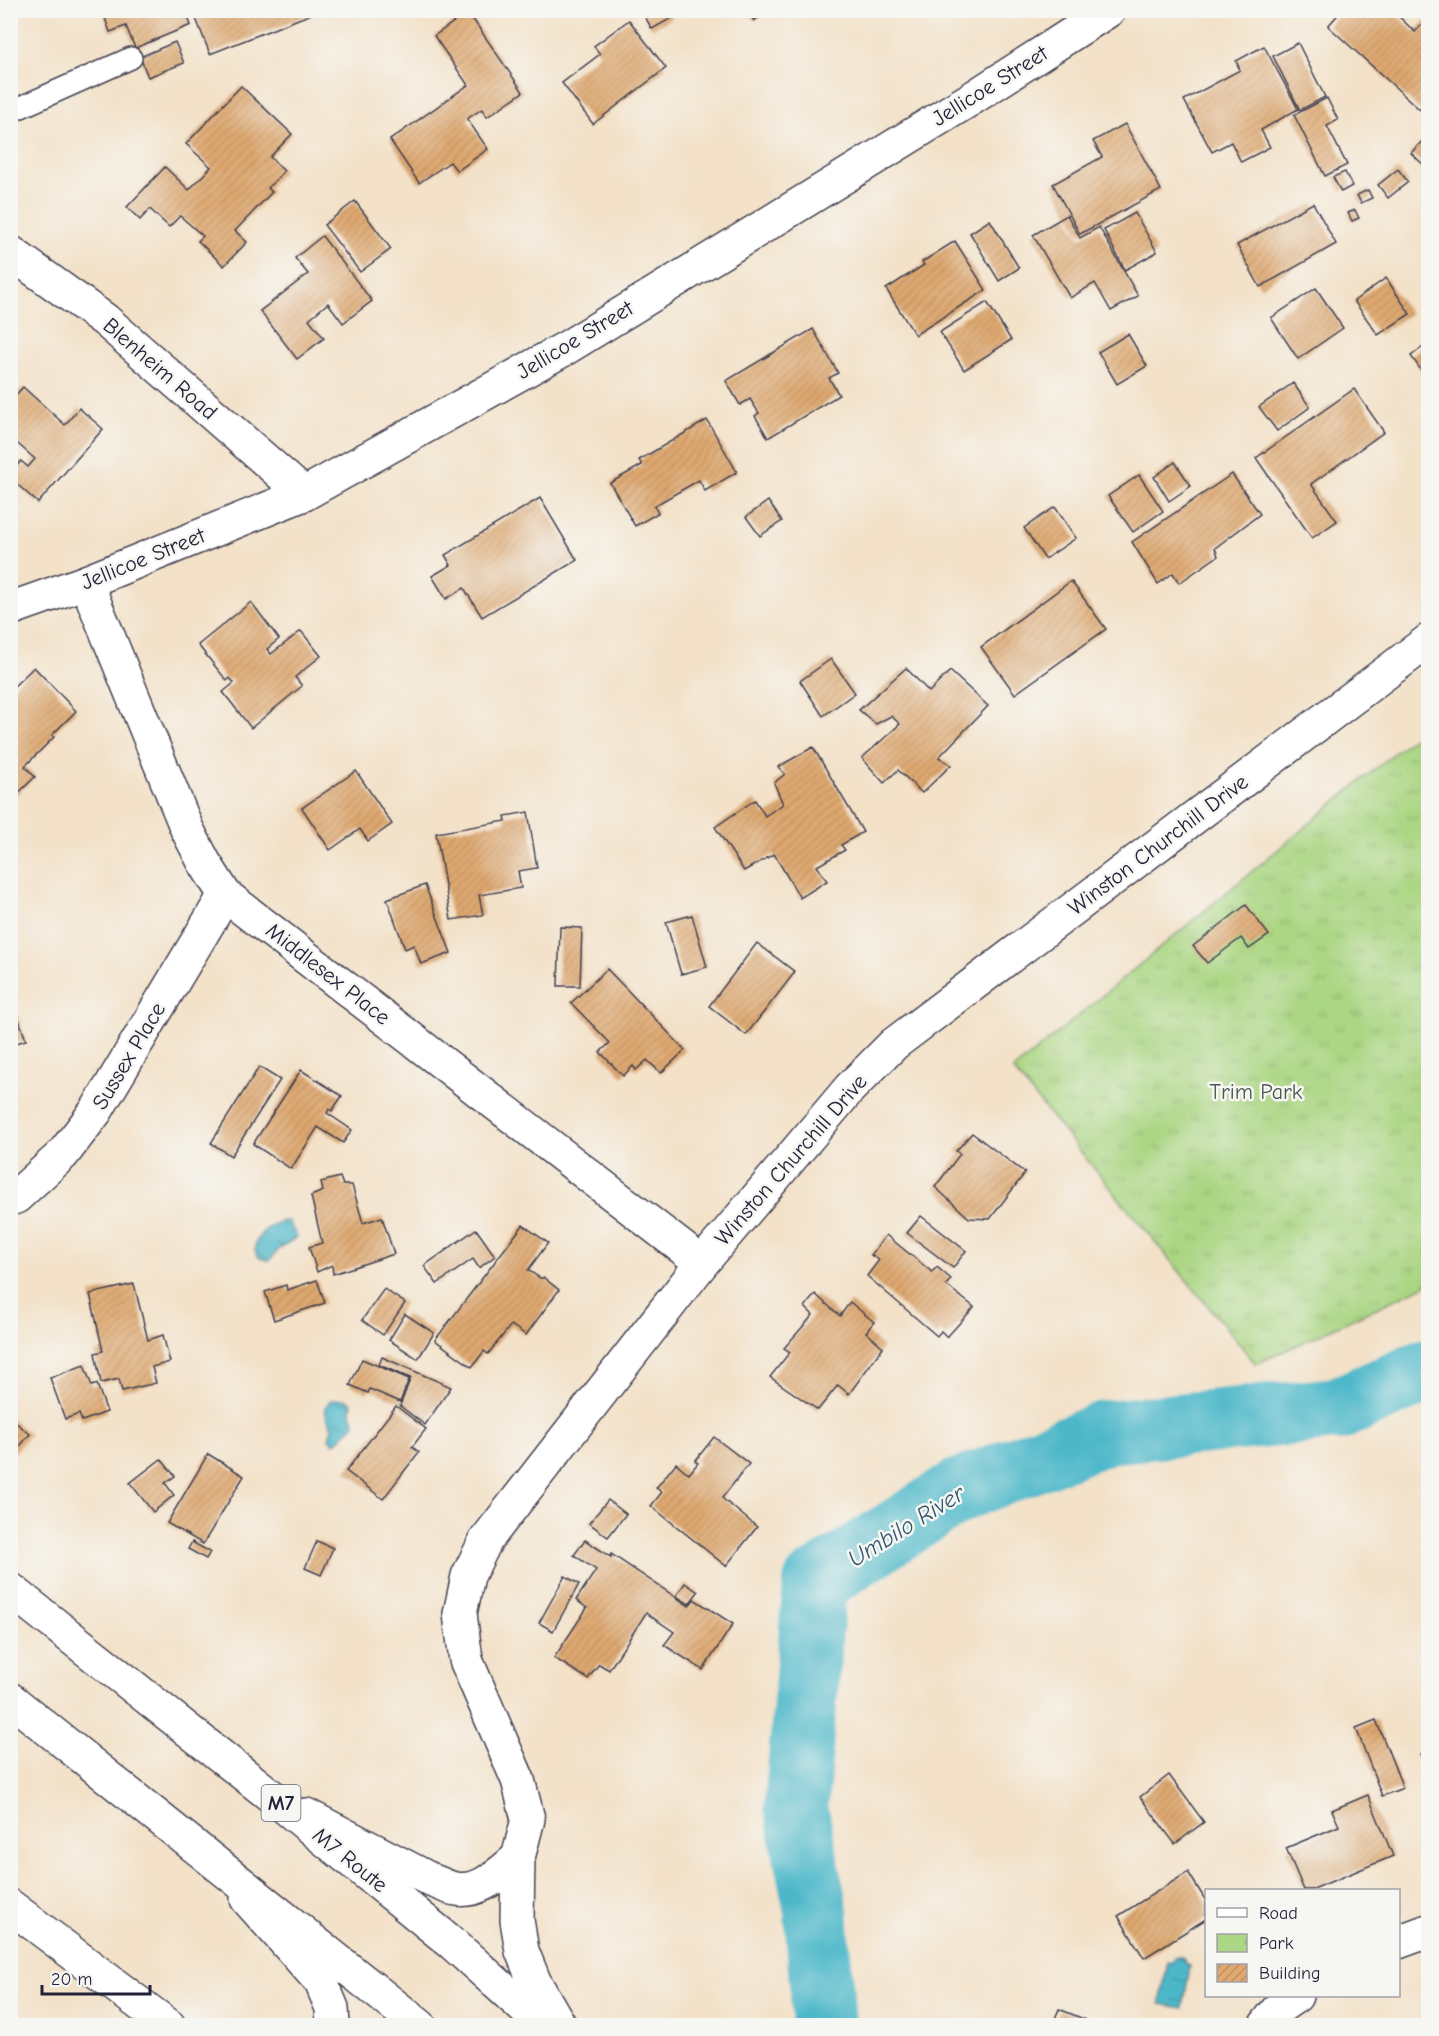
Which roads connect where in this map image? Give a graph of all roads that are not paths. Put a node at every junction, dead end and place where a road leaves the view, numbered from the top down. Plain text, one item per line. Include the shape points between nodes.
1 (1109, 10) edge
2 (131, 58) dead end
3 (10, 112) edge
4 (10, 252) edge
5 (304, 494) junction
6 (86, 582) junction
7 (10, 609) edge
8 (1428, 641) edge
9 (225, 895) junction
10 (10, 1199) edge
11 (702, 1263) junction
12 (10, 1588) edge
13 (10, 1699) edge
14 (275, 1799) junction
15 (518, 1858) junction
16 (218, 1865) junction
17 (10, 1906) edge
18 (1428, 1931) edge
19 (1400, 1941) edge
20 (1293, 1997) edge
21 (169, 2025) edge
22 (333, 2025) edge
23 (420, 2025) edge
24 (544, 2025) edge
25 (560, 2025) edge
26 (1265, 2025) edge

1 - 5 main road, Jellicoe Street via 566,348
2 - 3 lane
4 - 5 main road, Blenheim Road via 105,320
5 - 6 main road, Jellicoe Street
6 - 7 main road, Jellicoe Street
6 - 9 main road, Middlesex Place via 187,829
8 - 11 main road, Winston Churchill Drive via 894,1044 850,1088
9 - 10 main road, Sussex Place via 96,1111 63,1154
9 - 11 main road, Middlesex Place
11 - 15 main road, Winston Churchill Drive via 486,1540 468,1576 460,1614 466,1660 518,1780 528,1819
12 - 14 main road, M7 Route / M7
13 - 16 main road
14 - 15 main road via 455,1889 472,1889 488,1882
14 - 24 main road, M7 Route / M7 via 452,1943
15 - 25 main road, Winston Churchill Drive via 517,1920 522,1951 534,1981
16 - 22 main road via 321,1982 332,2008
16 - 23 main road
17 - 21 main road
18 - 19 main road
20 - 26 main road

